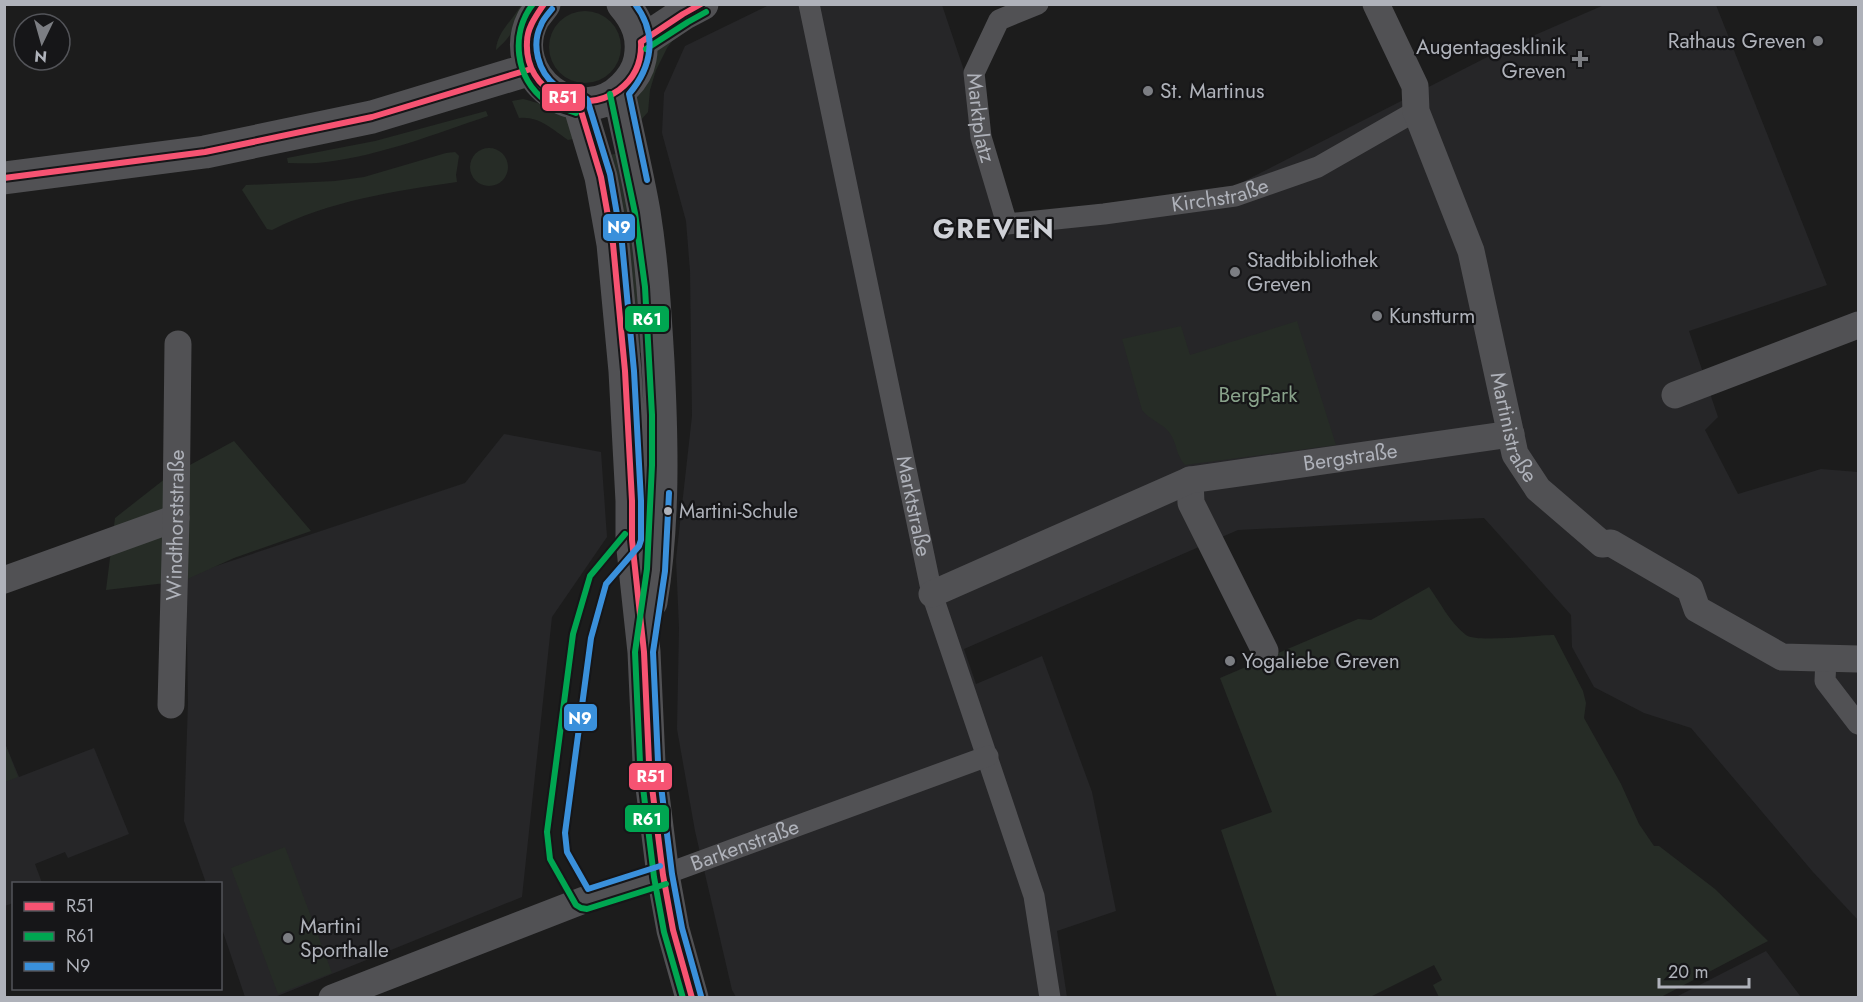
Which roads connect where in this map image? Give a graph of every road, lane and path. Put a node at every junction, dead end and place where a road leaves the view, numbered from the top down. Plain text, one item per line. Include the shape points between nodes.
1 (544, 4) edge
2 (623, 4) edge
3 (702, 4) edge
4 (809, 4) edge
5 (1038, 4) edge
6 (1376, 4) edge
7 (641, 42) junction
8 (531, 69) junction
9 (619, 92) junction
10 (579, 104) junction
11 (1416, 111) junction
12 (4, 178) edge
13 (1007, 224) joint
14 (1858, 325) edge
15 (178, 344) dead end
16 (1676, 395) dead end
17 (1511, 434) junction
18 (1190, 480) junction
19 (176, 518) junction
20 (4, 580) edge
21 (932, 594) junction
22 (1265, 651) dead end
23 (644, 652) junction
24 (1826, 658) junction
25 (1858, 659) edge
26 (171, 705) dead end
27 (1858, 724) edge
28 (988, 756) junction
29 (663, 875) junction
30 (338, 997) edge
31 (692, 998) edge
32 (1050, 998) edge

1 - 8 street via 533,18 528,35
2 - 7 street via 632,14
3 - 7 street
4 - 21 street, Marktstraße
5 - 13 street, Marktplatz via 999,20 974,73 981,137
6 - 11 street, Martinistraße via 1415,86
7 - 9 street via 639,64
8 - 10 street via 543,86 559,98
8 - 12 street via 372,117 216,149
9 - 10 street via 600,102
9 - 23 street via 644,211 654,286 661,415 656,570
10 - 23 street via 614,244 625,371 632,540
11 - 13 street, Kirchstraße via 1318,167 1235,196
11 - 17 street, Martinistraße via 1471,251
14 - 16 street
15 - 19 street, Windthorststraße
17 - 18 street, Bergstraße
17 - 24 street, Martinistraße via 1515,454 1538,489 1602,544 1611,543 1690,589 1696,609 1782,657
18 - 21 street, Bergstraße
18 - 22 street via 1191,503
19 - 20 street
19 - 26 street, Windthorststraße
21 - 28 street, Marktstraße
23 - 29 street via 649,763
24 - 25 street, Martinistraße
24 - 27 street via 1825,681
28 - 29 street, Barkenstraße
28 - 32 street, Marktstraße via 1034,896
29 - 30 street, Barkenstraße via 584,900
29 - 31 street

